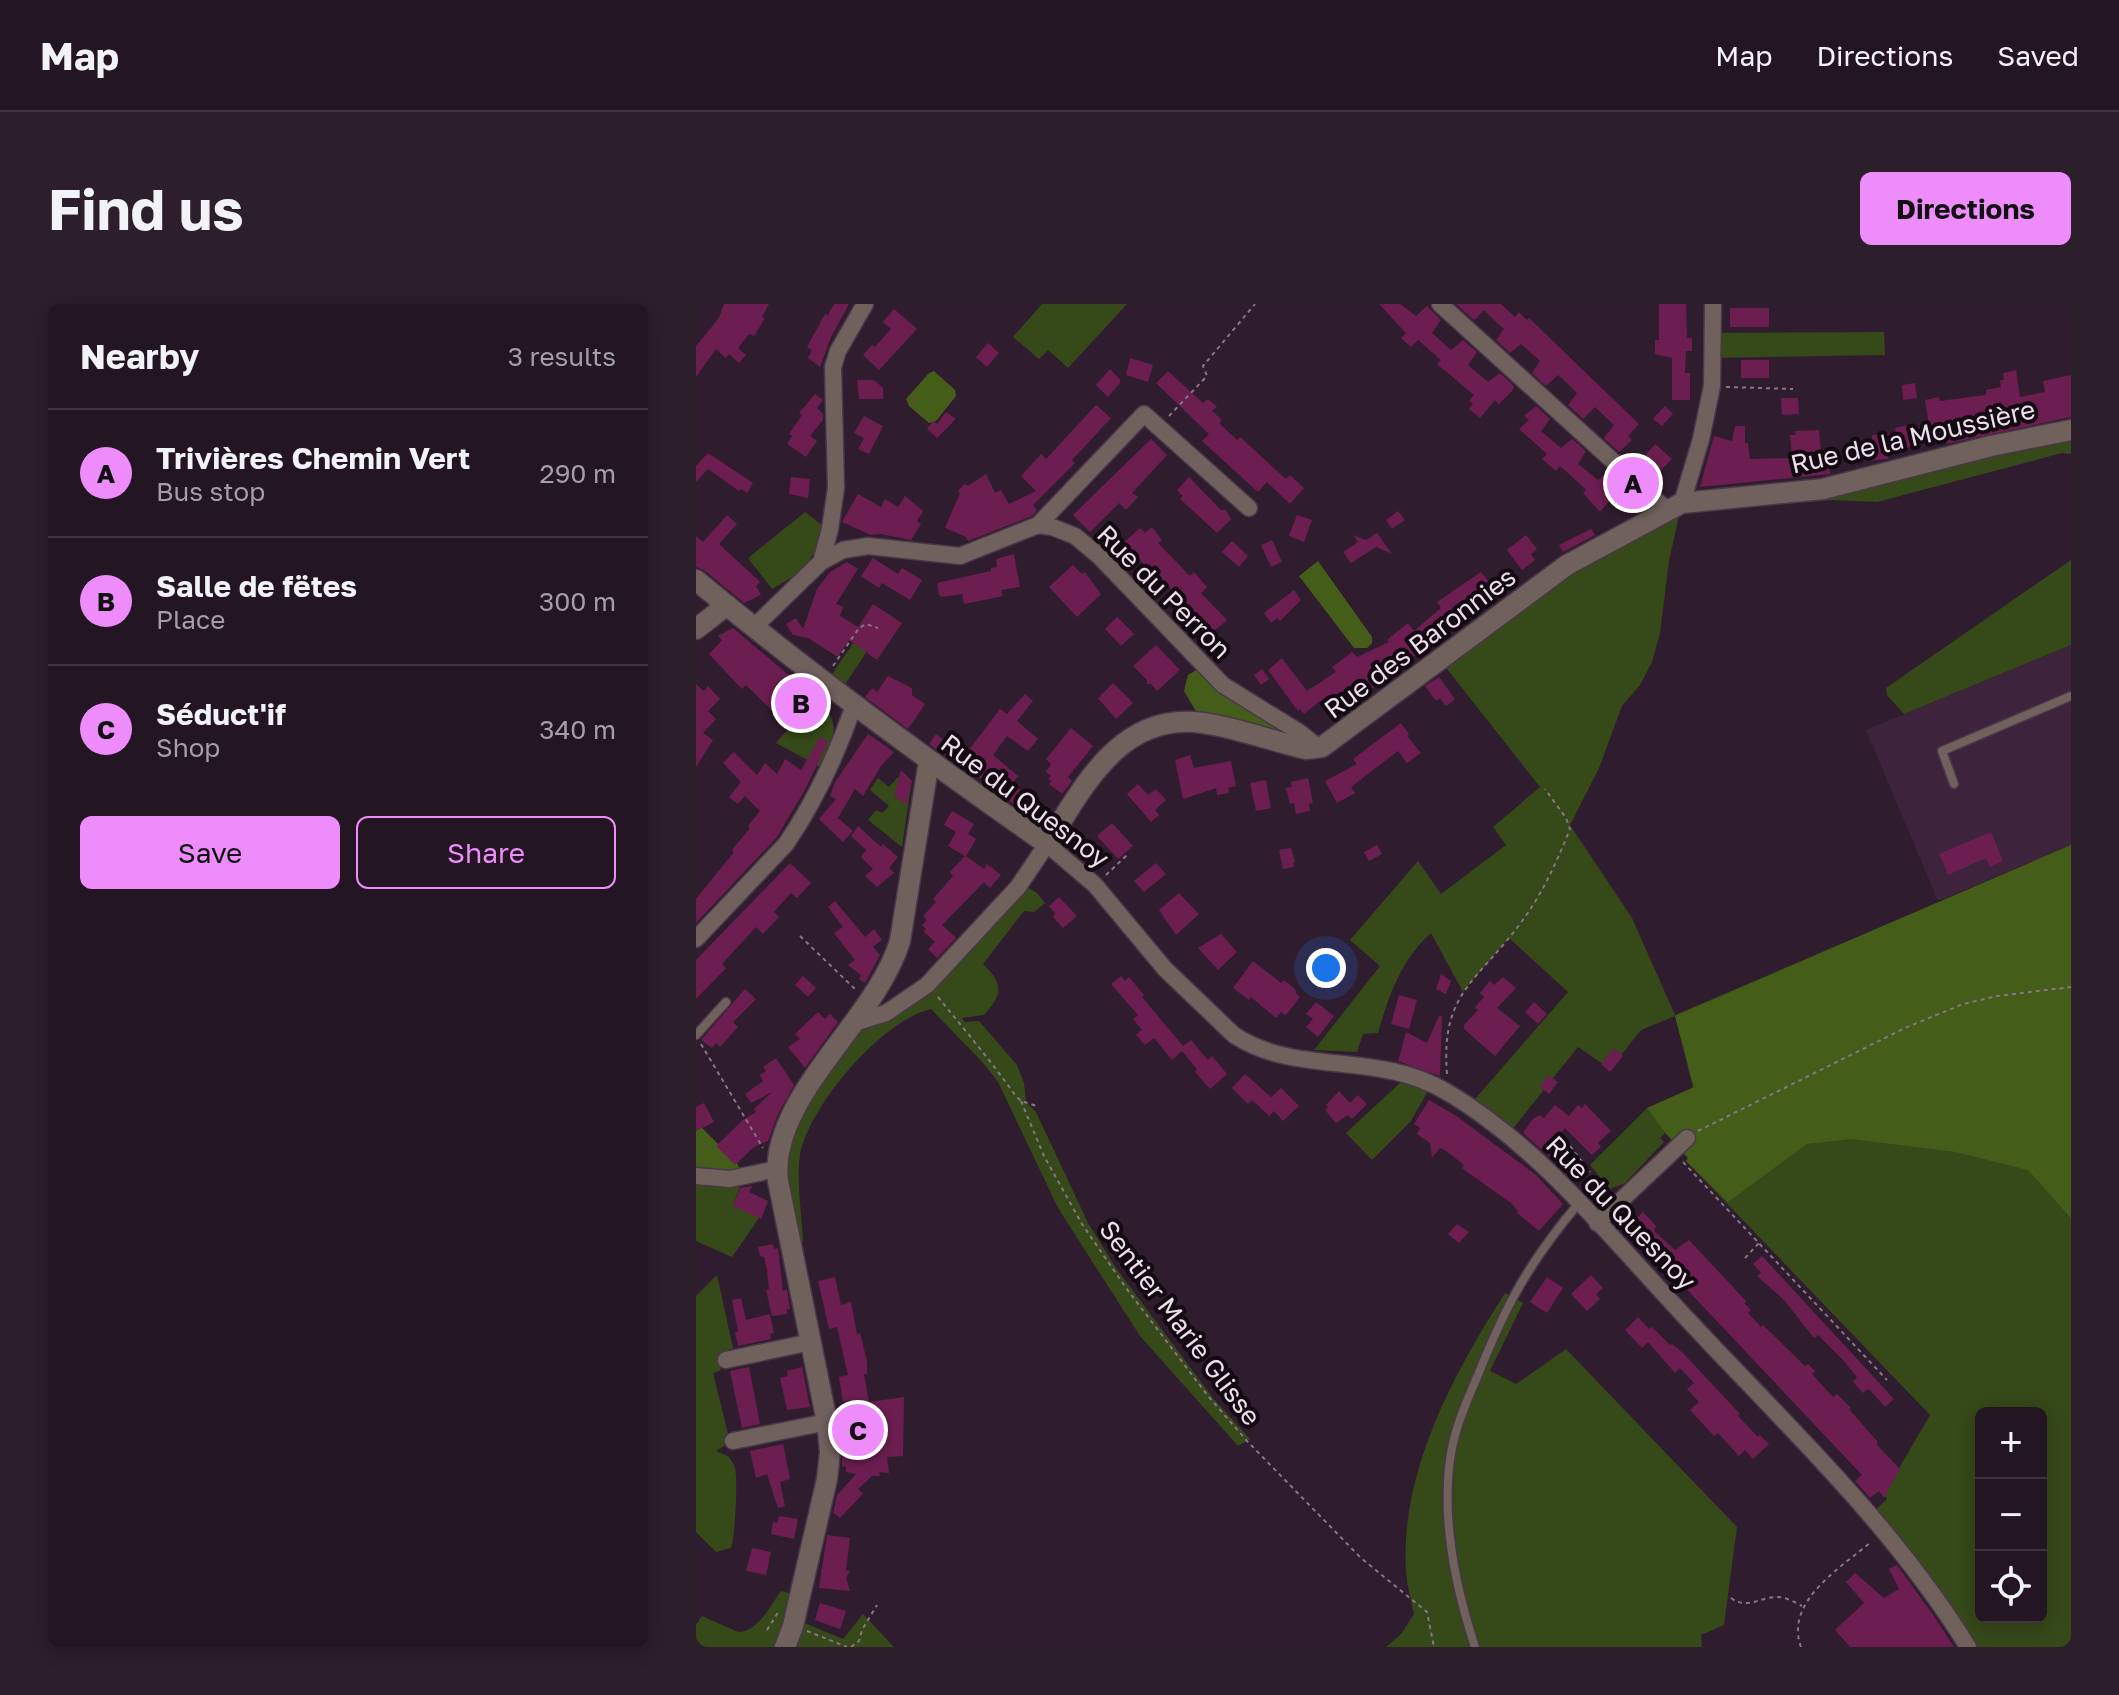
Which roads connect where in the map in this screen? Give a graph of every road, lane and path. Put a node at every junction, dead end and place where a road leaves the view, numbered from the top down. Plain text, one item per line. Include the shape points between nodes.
1 (865, 304) edge
2 (1255, 304) edge
3 (1440, 304) edge
4 (1713, 304) edge
5 (1712, 386) junction
6 (1793, 389) dead end
7 (1158, 427) junction
8 (2071, 430) edge
9 (1719, 498) joint
10 (1675, 507) junction
11 (1249, 508) dead end
12 (1038, 525) junction
13 (821, 562) junction
14 (696, 580) edge
15 (730, 608) junction
16 (754, 627) junction
17 (878, 628) dead end
18 (696, 629) edge
19 (823, 681) junction
20 (2071, 696) edge
21 (854, 705) junction
22 (1319, 748) junction
23 (929, 761) junction
24 (1954, 784) dead end
25 (1545, 789) dead end
26 (1047, 844) junction
27 (1128, 854) dead end
28 (1095, 885) junction
29 (800, 936) dead end
30 (696, 939) edge
31 (927, 985) junction
32 (2071, 987) edge
33 (861, 994) dead end
34 (726, 1002) dead end
35 (857, 1022) junction
36 (696, 1036) edge
37 (1448, 1093) junction
38 (1021, 1101) junction
39 (1037, 1106) dead end
40 (1687, 1138) joint
41 (1570, 1146) dead end
42 (1666, 1158) junction
43 (777, 1162) junction
44 (1590, 1172) dead end
45 (696, 1176) edge
46 (1579, 1203) junction
47 (1597, 1223) junction
48 (1760, 1242) junction
49 (1745, 1258) dead end
50 (811, 1342) junction
51 (726, 1360) dead end
52 (1887, 1380) dead end
53 (827, 1422) junction
54 (733, 1441) dead end
55 (1884, 1530) junction
56 (1731, 1598) dead end
57 (877, 1605) dead end
58 (1803, 1607) junction
59 (793, 1626) junction
60 (785, 1647) edge
61 (849, 1647) edge
62 (1434, 1647) edge
63 (1475, 1647) edge
64 (1801, 1647) edge
65 (1968, 1647) edge

1 - 13 street via 833,367 836,488
2 - 7 path via 1203,366 1207,376
3 - 10 street
4 - 5 street
5 - 6 path
5 - 10 street via 1701,439
7 - 11 street
7 - 12 street via 1144,414
8 - 9 street, Rue de la Moussière via 1823,489
9 - 10 street, Rue des Baronnies
10 - 22 street, Rue des Baronnies via 1567,565
12 - 13 street via 960,556 868,546 843,550
12 - 22 street, Rue du Perron via 1083,543 1211,675
13 - 16 street
14 - 15 street, Rue du Quesnoy
15 - 16 street, Rue du Quesnoy
15 - 18 street
16 - 19 street, Rue du Quesnoy
17 - 19 path via 859,628
19 - 21 street, Rue du Quesnoy
20 - 24 lane via 1942,751
21 - 23 street, Rue du Quesnoy
21 - 30 street via 831,766 786,844
22 - 26 street, Rue des Baronnies via 1201,722 1155,727 1127,740 1102,763
23 - 26 street, Rue du Quesnoy
23 - 35 street via 900,941 893,964
25 - 37 path via 1570,829 1539,897 1452,1011 1446,1034
26 - 28 street, Rue du Quesnoy
26 - 31 street via 1018,887
27 - 28 path
28 - 37 street, Rue du Quesnoy via 1165,969 1246,1043 1283,1057 1390,1069
29 - 33 path
31 - 35 street via 886,1013
31 - 38 path, Sentier Marie Glisse
32 - 40 path via 1963,1004
34 - 36 lane
35 - 43 street via 804,1093
36 - 43 path
37 - 46 street, Rue du Quesnoy via 1544,1166
38 - 39 path
38 - 62 path, Sentier Marie Glisse via 1074,1210 1126,1288 1247,1441 1361,1558 1427,1612
40 - 42 street
41 - 44 path
42 - 47 street
42 - 48 path via 1680,1160
43 - 45 street via 730,1179
43 - 50 street
46 - 47 street, Rue du Quesnoy
46 - 63 lane via 1519,1283 1457,1426 1448,1499 1463,1608
47 - 55 street, Rue du Quesnoy
48 - 49 path
48 - 52 path
50 - 51 street
50 - 53 street
53 - 54 street
53 - 59 street via 827,1479
55 - 58 path
55 - 65 street, Rue du Quesnoy
56 - 58 path via 1746,1604 1779,1597
57 - 61 path via 859,1641
58 - 64 path
59 - 60 street
59 - 61 path

